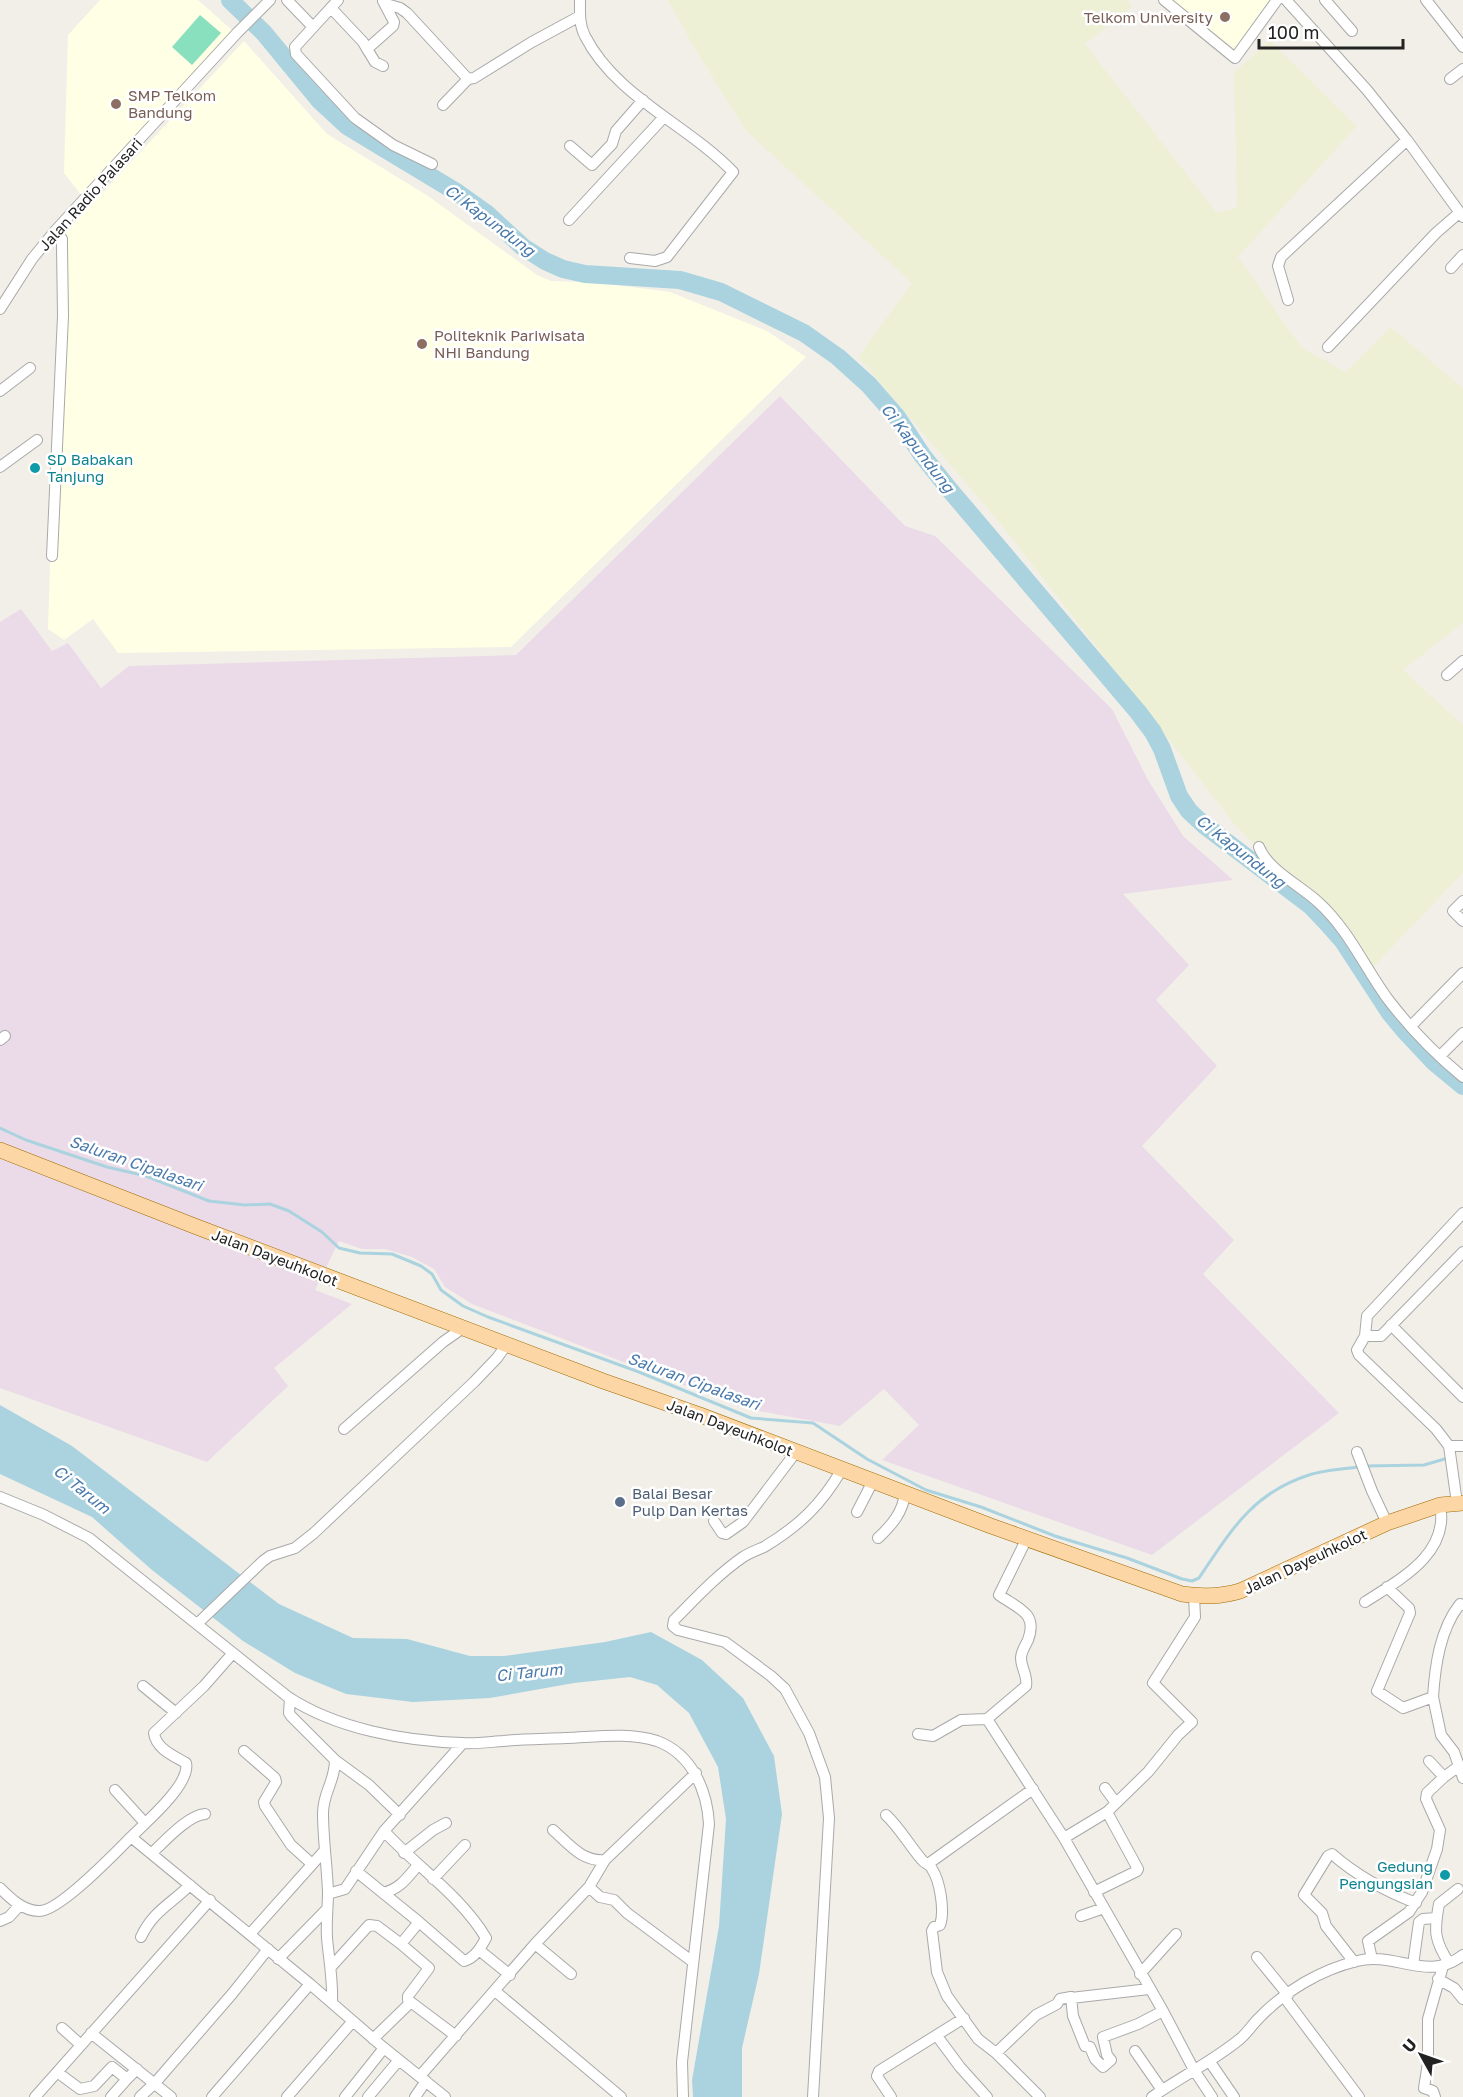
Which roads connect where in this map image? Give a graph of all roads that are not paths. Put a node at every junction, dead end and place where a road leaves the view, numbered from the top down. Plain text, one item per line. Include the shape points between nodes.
1 (270, 0) edge
2 (287, 0) edge
3 (580, 0) edge
4 (1164, 0) edge
5 (1277, 0) edge
6 (1286, 0) edge
7 (1325, 0) edge
8 (1426, 0) edge
9 (384, 2) edge
10 (334, 4) edge
11 (580, 16) junction
12 (313, 27) junction
13 (1353, 31) dead end
14 (1463, 46) edge
15 (367, 49) junction
16 (383, 66) dead end
17 (1463, 69) edge
18 (468, 79) junction
19 (1450, 80) dead end
20 (643, 100) junction
21 (443, 105) dead end
22 (664, 117) junction
23 (1407, 140) junction
24 (570, 146) dead end
25 (432, 164) dead end
26 (1461, 215) edge
27 (569, 220) dead end
28 (55, 231) junction
29 (1463, 255) edge
30 (630, 258) dead end
31 (1451, 268) dead end
32 (1288, 300) dead end
33 (0, 309) edge
34 (1328, 346) dead end
35 (30, 368) dead end
36 (0, 391) edge
37 (37, 440) dead end
38 (0, 467) edge
39 (52, 556) dead end
40 (1463, 661) edge
41 (1448, 675) dead end
42 (1259, 847) dead end
43 (1463, 901) edge
44 (1463, 921) edge
45 (1463, 973) edge
46 (1411, 1026) junction
47 (1463, 1033) edge
48 (1440, 1056) junction
49 (1463, 1077) edge
50 (0, 1150) edge
51 (1463, 1213) edge
52 (1463, 1252) edge
53 (1391, 1325) junction
54 (463, 1328) junction
55 (1365, 1336) junction
56 (507, 1344) junction
57 (1463, 1397) edge
58 (344, 1429) dead end
59 (1463, 1446) edge
60 (796, 1452) junction
61 (1449, 1452) junction
62 (1361, 1462) dead end
63 (842, 1469) junction
64 (873, 1481) junction
65 (905, 1493) junction
66 (0, 1497) edge
67 (1460, 1503) edge
68 (1440, 1505) junction
69 (857, 1512) dead end
70 (714, 1521) dead end
71 (1387, 1523) junction
72 (878, 1538) dead end
73 (1027, 1538) junction
74 (1387, 1587) junction
75 (1194, 1596) junction
76 (1365, 1602) dead end
77 (1463, 1605) edge
78 (198, 1624) junction
79 (233, 1653) junction
80 (143, 1686) dead end
81 (1432, 1697) junction
82 (290, 1698) junction
83 (176, 1713) junction
84 (987, 1719) junction
85 (918, 1734) dead end
86 (463, 1743) junction
87 (244, 1751) dead end
88 (335, 1760) junction
89 (1429, 1761) dead end
90 (1459, 1766) junction
91 (696, 1773) junction
92 (1444, 1777) junction
93 (1463, 1778) edge
94 (1105, 1788) dead end
95 (1033, 1789) junction
96 (115, 1790) dead end
97 (1116, 1803) junction
98 (1107, 1812) junction
99 (205, 1814) dead end
100 (400, 1815) junction
101 (886, 1815) dead end
102 (145, 1822) junction
103 (446, 1823) dead end
104 (553, 1830) dead end
105 (384, 1831) junction
106 (131, 1837) junction
107 (1064, 1838) junction
108 (465, 1845) dead end
109 (325, 1850) junction
110 (152, 1853) junction
111 (404, 1853) junction
112 (605, 1860) junction
113 (312, 1864) junction
114 (928, 1864) junction
115 (418, 1865) junction
116 (356, 1871) junction
117 (433, 1879) junction
118 (190, 1886) junction
119 (589, 1887) junction
120 (0, 1888) edge
121 (1458, 1889) dead end
122 (1094, 1892) junction
123 (1422, 1892) junction
124 (383, 1893) junction
125 (328, 1894) junction
126 (210, 1900) junction
127 (1416, 1903) junction
128 (1439, 1904) junction
129 (20, 1905) junction
130 (1104, 1908) junction
131 (326, 1911) junction
132 (1081, 1916) dead end
133 (1436, 1918) junction
134 (0, 1921) edge
135 (419, 1922) junction
136 (250, 1934) junction
137 (1176, 1934) dead end
138 (141, 1937) dead end
139 (400, 1944) junction
140 (535, 1944) junction
141 (268, 1949) junction
142 (479, 1950) junction
143 (1463, 1955) edge
144 (1257, 1957) dead end
145 (279, 1959) junction
146 (1372, 1959) junction
147 (693, 1962) junction
148 (1354, 1962) junction
149 (1413, 1965) junction
150 (1446, 1965) junction
151 (331, 1967) junction
152 (571, 1974) dead end
153 (1140, 1974) junction
154 (510, 1975) junction
155 (1438, 1979) junction
156 (310, 1984) junction
157 (1149, 1989) junction
158 (495, 1991) junction
159 (1286, 1996) junction
160 (1071, 1998) junction
161 (1463, 1999) edge
162 (332, 2002) junction
163 (410, 2003) junction
164 (1163, 2011) junction
165 (964, 2018) junction
166 (353, 2021) junction
167 (62, 2028) dead end
168 (91, 2033) junction
169 (456, 2036) junction
170 (937, 2036) junction
171 (373, 2039) junction
172 (81, 2044) junction
173 (384, 2048) junction
174 (1135, 2051) dead end
175 (996, 2053) junction
176 (399, 2060) junction
177 (1210, 2061) junction
178 (137, 2069) junction
179 (1194, 2070) junction
180 (57, 2072) junction
181 (127, 2079) junction
182 (423, 2079) junction
183 (155, 2083) junction
184 (84, 2088) junction
185 (1162, 2090) junction
186 (982, 2096) edge
187 (35, 2097) edge
188 (95, 2097) edge
189 (111, 2097) edge
190 (140, 2097) edge
191 (171, 2097) edge
192 (212, 2097) edge
193 (287, 2097) edge
194 (345, 2097) edge
195 (368, 2097) edge
196 (415, 2097) edge
197 (445, 2097) edge
198 (621, 2097) edge
199 (683, 2097) edge
200 (813, 2097) edge
201 (891, 2097) edge
202 (1040, 2097) edge
203 (1152, 2097) edge
204 (1212, 2097) edge
205 (1234, 2097) edge
206 (1359, 2097) edge
207 (1434, 2097) edge

1 - 28 street, Jalan Radio Palasari
2 - 12 street
3 - 11 street
4 - 5 street via 1235,58
6 - 23 street
7 - 13 street
8 - 14 street
9 - 15 street via 393,17 393,26
9 - 18 street via 407,13
10 - 12 street
10 - 15 street
11 - 18 street
11 - 20 street via 584,34 600,58
12 - 25 street via 295,47 296,54 355,118 393,145
15 - 16 street via 375,62
17 - 19 street
18 - 21 street
20 - 22 street
20 - 24 street via 592,165
22 - 27 street
22 - 30 street via 733,172 667,257 655,261
23 - 26 street
23 - 32 street via 1281,257 1278,266
26 - 34 street via 1436,233
28 - 33 street, Jalan Radio Palasari
28 - 39 street via 62,239 63,316
29 - 31 street
35 - 36 street
37 - 38 street
40 - 41 street
42 - 46 street via 1274,866 1328,911
43 - 44 street via 1453,911
45 - 46 street
46 - 48 street
47 - 48 street
48 - 49 street
50 - 54 main road, Jalan Dayeuhkolot
51 - 55 street via 1367,1316
52 - 53 street
53 - 55 street via 1381,1336
53 - 57 street
54 - 56 main road, Jalan Dayeuhkolot
54 - 58 street
55 - 61 street via 1359,1355 1430,1423
56 - 60 main road, Jalan Dayeuhkolot
56 - 78 street via 474,1382 319,1529 302,1544 270,1556
59 - 61 street
60 - 63 main road, Jalan Dayeuhkolot
60 - 70 street via 743,1522 726,1534
61 - 67 street
62 - 71 street
63 - 64 main road, Jalan Dayeuhkolot
63 - 200 street via 811,1512 713,1580 673,1622 678,1630 730,1645 788,1693 809,1733 825,1777 829,1818
64 - 65 main road, Jalan Dayeuhkolot
64 - 69 street
65 - 72 street via 904,1506
65 - 73 main road, Jalan Dayeuhkolot
66 - 78 street via 89,1538
67 - 68 main road, Jalan Dayeuhkolot
68 - 71 main road, Jalan Dayeuhkolot
68 - 74 street via 1442,1522 1429,1554
71 - 75 main road, Jalan Dayeuhkolot via 1240,1591
73 - 75 main road, Jalan Dayeuhkolot via 1161,1588
73 - 84 street via 999,1595 1031,1620 1032,1629 1021,1657 1027,1684
74 - 76 street
74 - 81 street via 1410,1613 1377,1691 1403,1708
75 - 97 street via 1195,1617 1153,1683 1191,1722
77 - 81 street via 1457,1607 1448,1624
78 - 79 street
79 - 82 street
79 - 83 street
80 - 83 street
81 - 90 street via 1441,1735
82 - 86 street via 319,1715 375,1731
82 - 88 street via 291,1716
83 - 102 street via 154,1733 155,1740 186,1763 187,1772
84 - 85 street via 961,1720 933,1736
84 - 95 street
86 - 91 street via 625,1736 668,1747
86 - 100 street
87 - 113 street via 275,1778 265,1806 291,1845
88 - 100 street
88 - 109 street via 335,1775 324,1797
89 - 92 street
90 - 92 street
90 - 93 street
91 - 112 street
91 - 147 street via 707,1804 709,1824
92 - 123 street via 1426,1793 1440,1830
94 - 97 street
95 - 107 street
95 - 114 street
96 - 102 street
97 - 98 street
98 - 107 street
98 - 122 street via 1138,1869
99 - 110 street via 183,1825
100 - 105 street
101 - 114 street
102 - 106 street
103 - 111 street
104 - 112 street via 585,1857
105 - 111 street
105 - 116 street
106 - 110 street
106 - 129 street via 52,1907 40,1911
107 - 122 street
108 - 117 street
109 - 113 street
109 - 125 street
110 - 118 street
111 - 115 street
112 - 119 street
113 - 136 street
114 - 165 street via 940,1893 942,1916 940,1925 932,1931 936,1972 947,1996
115 - 117 street
115 - 124 street via 402,1884
116 - 124 street
116 - 125 street via 345,1889
117 - 142 street via 477,1922 486,1938
118 - 126 street
118 - 138 street via 165,1905
119 - 140 street
119 - 147 street via 600,1897 614,1900
120 - 129 street
121 - 128 street
122 - 130 street
123 - 127 street
123 - 128 street
124 - 135 street
125 - 131 street
126 - 136 street
126 - 168 street
127 - 146 street via 1405,1916 1368,1941
127 - 148 street via 1386,1891 1332,1854 1328,1856 1304,1895 1322,1912 1326,1926
128 - 133 street
129 - 134 street
130 - 132 street
130 - 153 street
131 - 145 street
131 - 151 street
133 - 149 street via 1419,1922
133 - 150 street via 1437,1944
135 - 139 street
135 - 142 street via 464,1961
136 - 141 street
137 - 153 street
139 - 151 street via 371,1924
139 - 163 street via 429,1968 408,1996
140 - 152 street
140 - 154 street
141 - 145 street
141 - 183 street
142 - 154 street
143 - 150 street
144 - 159 street
145 - 156 street
146 - 148 street
146 - 149 street
147 - 199 street via 682,2062
148 - 159 street via 1315,1976
149 - 150 street
150 - 155 street
151 - 162 street
153 - 157 street
154 - 158 street
155 - 161 street
155 - 207 street via 1428,2019 1424,2086 1433,2091
156 - 162 street
156 - 192 street
157 - 160 street
157 - 164 street
158 - 169 street
158 - 198 street
159 - 177 street
159 - 206 street
160 - 164 street via 1073,2016 1085,2046 1090,2047 1102,2067 1111,2060 1103,2037
160 - 175 street via 1060,1999 1036,2015
162 - 166 street
163 - 169 street
163 - 171 street
164 - 179 street
165 - 170 street
165 - 175 street via 978,2039
166 - 171 street
166 - 193 street
167 - 172 street
168 - 172 street
168 - 178 street
169 - 182 street
170 - 186 street
170 - 201 street via 877,2073
171 - 173 street
172 - 180 street
173 - 176 street
173 - 194 street
174 - 185 street
175 - 202 street
176 - 182 street
176 - 195 street
177 - 179 street
177 - 205 street
178 - 181 street
178 - 183 street
179 - 185 street
179 - 204 street
180 - 184 street via 79,2089
180 - 187 street
181 - 184 street via 113,2067 94,2086
181 - 189 street
182 - 196 street
182 - 197 street
183 - 190 street
183 - 191 street
184 - 188 street
185 - 203 street

